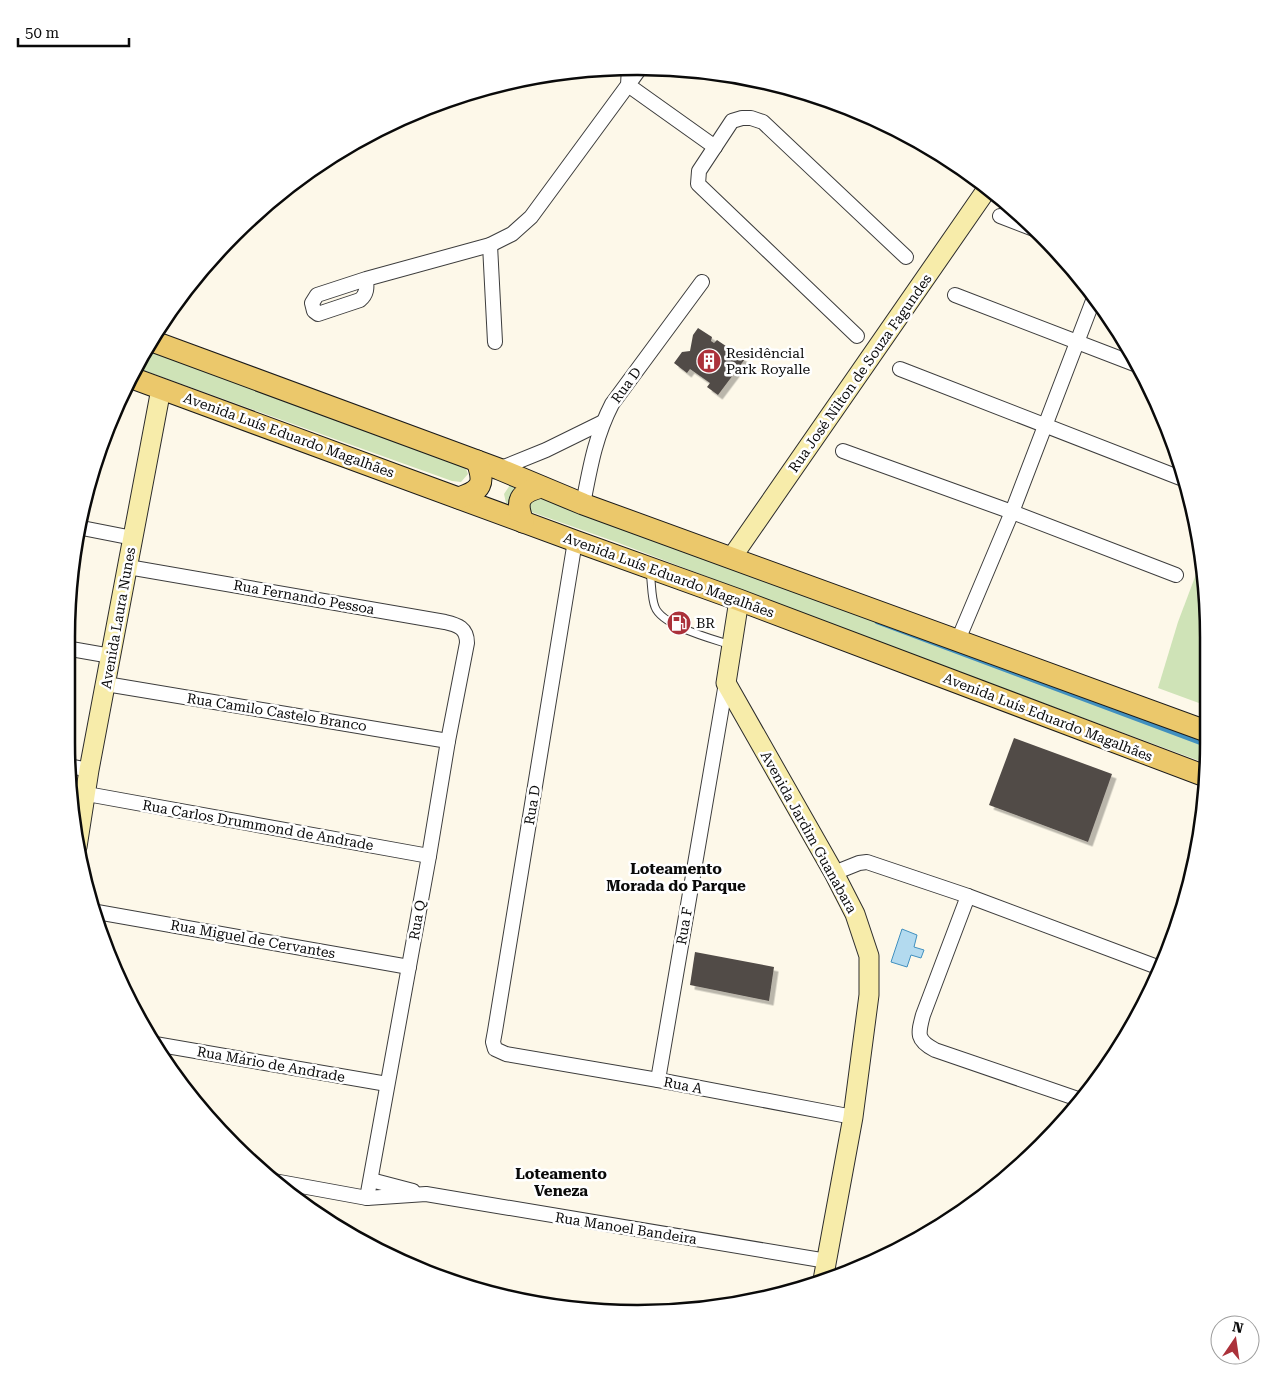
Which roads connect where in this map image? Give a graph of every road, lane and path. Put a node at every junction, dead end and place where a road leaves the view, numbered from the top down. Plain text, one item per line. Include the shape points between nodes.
1 (629, 75) edge
2 (635, 75) edge
3 (628, 85) junction
4 (715, 147) junction
5 (984, 194) edge
6 (1000, 216) dead end
7 (1016, 222) edge
8 (490, 245) junction
9 (906, 258) dead end
10 (366, 279) dead end
11 (702, 282) dead end
12 (955, 295) dead end
13 (1091, 305) edge
14 (857, 336) dead end
15 (495, 342) dead end
16 (158, 343) edge
17 (1077, 343) junction
18 (1128, 362) edge
19 (900, 369) dead end
20 (138, 380) edge
21 (161, 389) junction
22 (603, 422) junction
23 (1046, 425) junction
24 (843, 451) dead end
25 (477, 461) junction
26 (498, 469) junction
27 (1176, 475) edge
28 (541, 488) junction
29 (459, 498) junction
30 (583, 504) junction
31 (1012, 512) junction
32 (523, 522) junction
33 (86, 529) edge
34 (133, 538) junction
35 (575, 541) junction
36 (732, 558) junction
37 (128, 567) junction
38 (649, 567) junction
39 (1176, 575) dead end
40 (739, 600) junction
41 (958, 640) junction
42 (467, 643) joint
43 (731, 645) junction
44 (75, 651) edge
45 (112, 656) junction
46 (726, 683) junction
47 (106, 684) junction
48 (1200, 730) edge
49 (448, 741) junction
50 (76, 767) edge
51 (89, 770) junction
52 (1199, 774) edge
53 (86, 794) junction
54 (81, 823) edge
55 (428, 856) junction
56 (834, 874) junction
57 (968, 896) junction
58 (102, 913) edge
59 (1154, 966) edge
60 (409, 967) junction
61 (164, 1046) edge
62 (513, 1055) joint
63 (658, 1080) junction
64 (387, 1084) junction
65 (1073, 1098) edge
66 (853, 1117) junction
67 (371, 1180) junction
68 (288, 1183) edge
69 (426, 1194) junction
70 (367, 1198) junction
71 (827, 1261) junction
72 (825, 1273) edge

1 - 3 street
2 - 3 street
3 - 4 street
3 - 8 street via 531,217 512,234
4 - 9 street via 732,122 751,118 763,122
4 - 14 street via 698,171 698,184
5 - 36 street, Rua José Nilton de Souza Fagundes
6 - 7 street
8 - 10 street
8 - 15 street
11 - 22 street, Rua D via 612,404
12 - 17 street
13 - 17 street
16 - 25 main road
17 - 18 street
17 - 23 street
19 - 23 street
20 - 21 main road, Avenida Luís Eduardo Magalhães
21 - 29 main road, Avenida Luís Eduardo Magalhães
21 - 34 street, Avenida Laura Nunes
22 - 26 street
22 - 30 street, Rua D via 594,446
23 - 27 street
23 - 31 street
24 - 31 street
25 - 26 main road
25 - 29 main road via 482,481 474,493
26 - 28 main road
28 - 30 main road
28 - 32 main road via 522,495 518,510
29 - 32 main road, Avenida Luís Eduardo Magalhães
30 - 36 main road
31 - 39 street
31 - 41 street
32 - 35 main road, Avenida Luís Eduardo Magalhães
33 - 34 street
34 - 37 street, Avenida Laura Nunes
35 - 38 main road, Avenida Luís Eduardo Magalhães
35 - 62 street, Rua D via 494,1037 495,1049
36 - 41 main road
37 - 42 street, Rua Fernando Pessoa via 445,622 463,628
37 - 45 street, Avenida Laura Nunes
38 - 40 main road, Avenida Luís Eduardo Magalhães
38 - 43 lane via 656,608 668,620
40 - 43 street
40 - 52 main road, Avenida Luís Eduardo Magalhães
41 - 48 main road
42 - 49 street, Rua Q
43 - 46 street
44 - 45 street
45 - 47 street, Avenida Laura Nunes
46 - 56 street, Avenida Jardim Guanabara
46 - 63 street, Rua F
47 - 49 street, Rua Camilo Castelo Branco
47 - 51 street, Avenida Laura Nunes
49 - 55 street, Rua Q
50 - 51 street
51 - 53 street, Avenida Laura Nunes
53 - 54 street, Avenida Laura Nunes
53 - 55 street, Rua Carlos Drummond de Andrade
55 - 60 street, Rua Q
56 - 57 street via 867,862
56 - 66 street, Avenida Jardim Guanabara via 855,914 869,956 869,995
57 - 59 street
57 - 65 street via 923,1015 920,1038 935,1050
58 - 60 street, Rua Miguel de Cervantes
60 - 64 street, Rua Q
61 - 64 street, Rua Mário de Andrade
62 - 63 street, Rua A
63 - 66 street, Rua A
64 - 67 street, Rua Q
66 - 71 street, Avenida Jardim Guanabara
67 - 69 street, Rua Manoel Bandeira
67 - 70 street, Rua Q
68 - 70 street, Rua Manoel Bandeira
69 - 70 street, Rua Manoel Bandeira
69 - 71 street, Rua Manoel Bandeira
71 - 72 street, Avenida Jardim Guanabara

